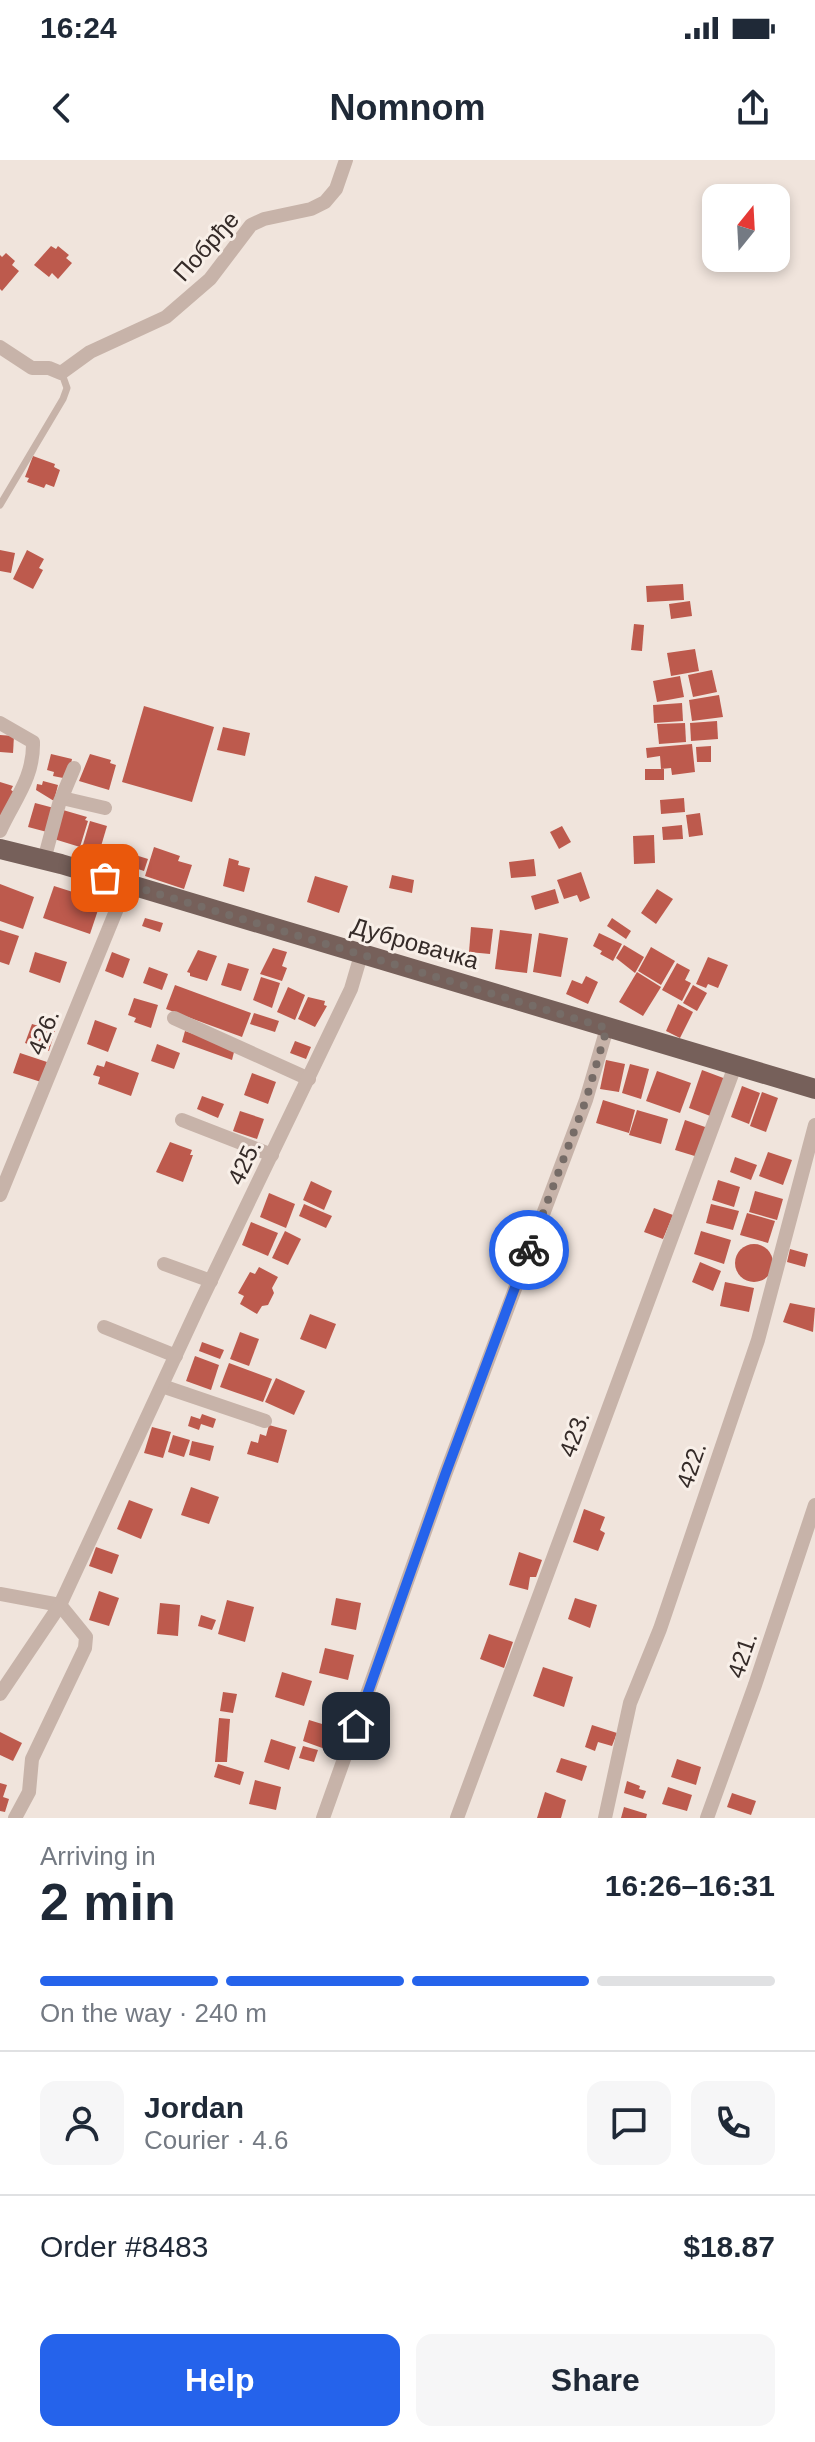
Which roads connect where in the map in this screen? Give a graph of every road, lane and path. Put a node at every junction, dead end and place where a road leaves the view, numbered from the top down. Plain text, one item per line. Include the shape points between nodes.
1 (346, 160) edge
2 (0, 347) edge
3 (61, 373) junction
4 (0, 505) edge
5 (0, 723) edge
6 (74, 768) dead end
7 (62, 798) junction
8 (105, 808) dead end
9 (0, 831) edge
10 (0, 849) edge
11 (44, 860) junction
12 (127, 884) junction
13 (361, 955) junction
14 (174, 1018) dead end
15 (607, 1028) junction
16 (735, 1066) junction
17 (309, 1079) junction
18 (815, 1089) edge
19 (182, 1120) dead end
20 (815, 1125) edge
21 (272, 1155) junction
22 (0, 1195) edge
23 (164, 1264) dead end
24 (211, 1281) junction
25 (104, 1327) dead end
26 (176, 1356) junction
27 (162, 1386) junction
28 (265, 1421) dead end
29 (815, 1505) edge
30 (0, 1594) edge
31 (60, 1605) junction
32 (0, 1694) edge
33 (15, 1818) edge
34 (323, 1818) edge
35 (457, 1818) edge
36 (605, 1818) edge
37 (707, 1818) edge

1 - 3 street, Побрђе via 336,189 325,202 251,225 210,279 166,317 90,352
2 - 3 street via 32,368
3 - 4 lane via 67,388 63,399
5 - 9 street via 33,742 33,758 27,783
6 - 7 street
7 - 8 street
7 - 11 street
10 - 11 main road, Дубровачка
11 - 12 main road, Дубровачка
12 - 13 main road, Дубровачка
12 - 22 street, 426.
13 - 15 main road, Дубровачка
13 - 17 street, 425.
14 - 17 street
15 - 16 main road, Дубровачка
15 - 34 street via 586,1100
16 - 18 main road, Дубровачка
16 - 35 street, 423.
17 - 21 street, 425.
19 - 21 street
20 - 36 street, 422. via 758,1340 630,1703
21 - 24 street, 425.
23 - 24 street
24 - 26 street, 425.
25 - 26 street
26 - 27 street, 425.
27 - 28 street
27 - 31 street, 425.
29 - 37 street, 421.
30 - 31 street
31 - 32 street, 425.
31 - 33 street via 86,1637 85,1648 32,1759 29,1792

